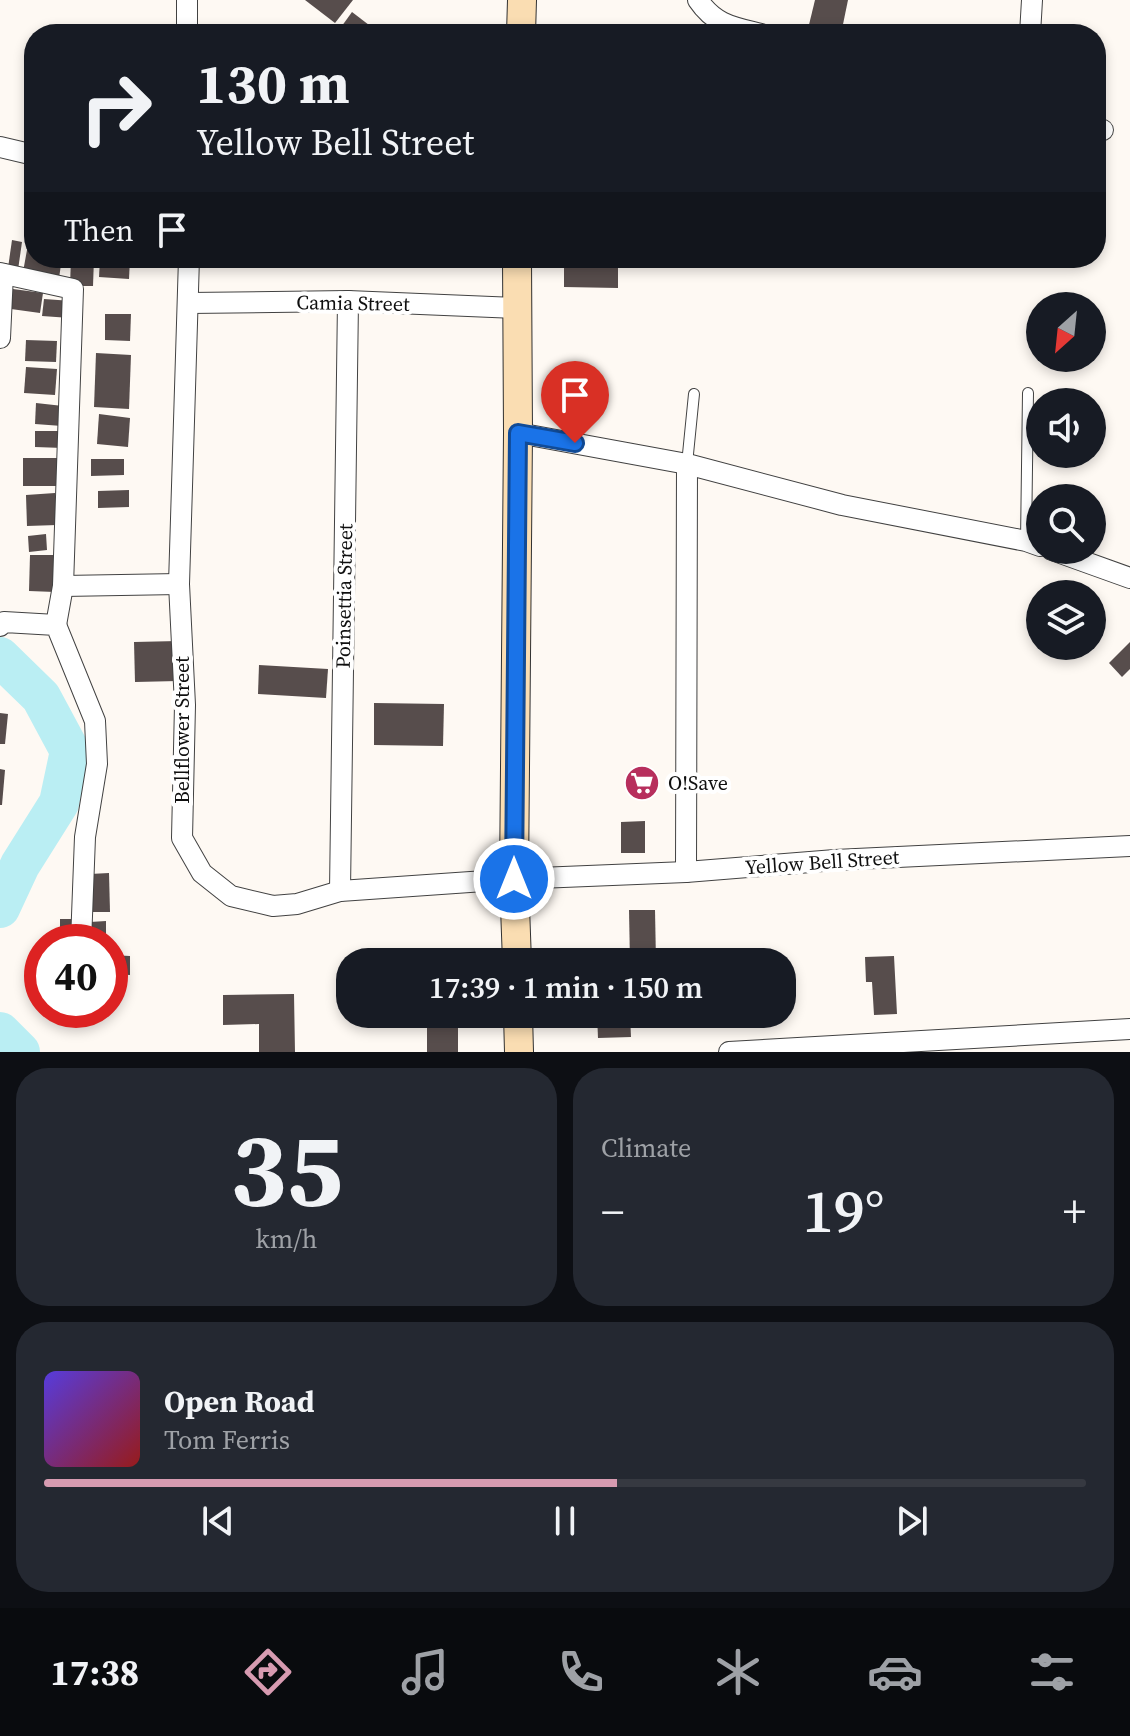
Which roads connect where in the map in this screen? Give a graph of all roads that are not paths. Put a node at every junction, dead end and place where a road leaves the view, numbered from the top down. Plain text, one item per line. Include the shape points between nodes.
1 (187, 0) edge
2 (522, 0) edge
3 (698, 0) edge
4 (1032, 0) edge
5 (187, 24) edge
6 (521, 24) edge
7 (724, 24) edge
8 (1031, 24) edge
9 (0, 147) edge
10 (24, 153) edge
11 (189, 268) edge
12 (517, 268) edge
13 (2, 274) edge
14 (348, 301) junction
15 (189, 303) junction
16 (516, 308) junction
17 (0, 338) edge
18 (694, 394) dead end
19 (518, 433) junction
20 (687, 464) junction
21 (1026, 542) edge
22 (1091, 564) edge
23 (1130, 578) edge
24 (179, 584) junction
25 (63, 586) junction
26 (1, 621) edge
27 (56, 625) junction
28 (1130, 846) edge
29 (686, 872) junction
30 (514, 879) junction
31 (340, 891) junction
32 (82, 924) edge
33 (516, 948) edge
34 (518, 1028) edge
35 (1130, 1029) edge
36 (1030, 1043) edge
37 (858, 1048) edge
38 (519, 1052) edge
39 (729, 1052) edge

1 - 5 street
2 - 6 street
3 - 7 street
4 - 8 street
9 - 10 street
11 - 15 street, Bellflower Street
12 - 16 street
13 - 17 street
13 - 25 street via 73,289
14 - 15 street, Camia Street
14 - 16 street, Camia Street
14 - 31 street, Poinsettia Street
15 - 24 street, Bellflower Street
16 - 19 street
18 - 20 lane
19 - 20 street
19 - 30 street
20 - 21 street via 842,505
20 - 29 street
22 - 23 street
24 - 25 street
24 - 31 street, Bellflower Street via 185,705 182,838 202,873 231,896 273,906
25 - 27 street
26 - 27 street
27 - 32 street via 95,721 97,764 85,837
28 - 29 street, Yellow Bell Street
29 - 30 street, Yellow Bell Street
30 - 31 street, Bellflower Street
30 - 33 street
34 - 38 street
35 - 36 street
36 - 37 street
37 - 39 street

